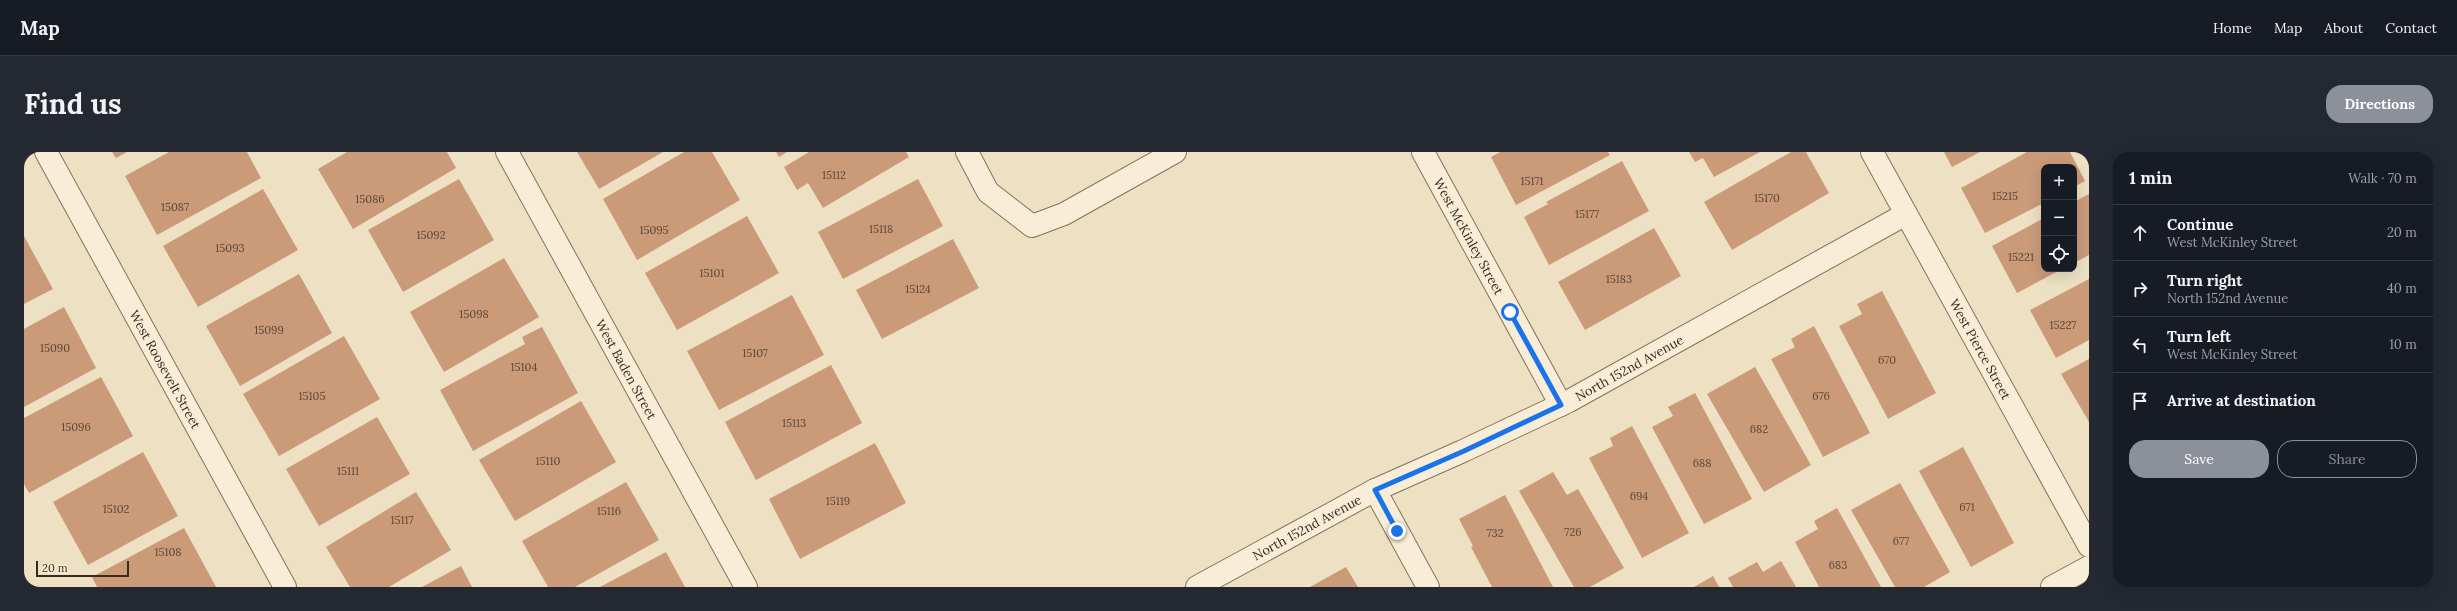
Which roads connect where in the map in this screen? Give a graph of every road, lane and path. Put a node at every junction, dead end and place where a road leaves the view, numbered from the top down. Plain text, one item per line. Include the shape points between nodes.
1 (46, 152) edge
2 (507, 152) edge
3 (966, 152) edge
4 (1175, 152) edge
5 (1422, 152) edge
6 (1872, 152) edge
7 (1906, 214) junction
8 (1561, 405) junction
9 (1375, 490) junction
10 (2089, 546) edge
11 (2089, 567) edge
12 (285, 587) edge
13 (746, 587) edge
14 (1197, 587) edge
15 (1428, 587) edge
16 (2052, 587) edge

1 - 12 street, West Roosevelt Street
2 - 13 street, West Baden Street
3 - 4 street via 988,192 1032,226 1064,214
5 - 8 street, West McKinley Street
6 - 7 street, West Pierce Street
7 - 8 street, North 152nd Avenue
7 - 10 street, West Pierce Street
8 - 9 street, North 152nd Avenue
9 - 14 street, North 152nd Avenue
9 - 15 street
11 - 16 street

